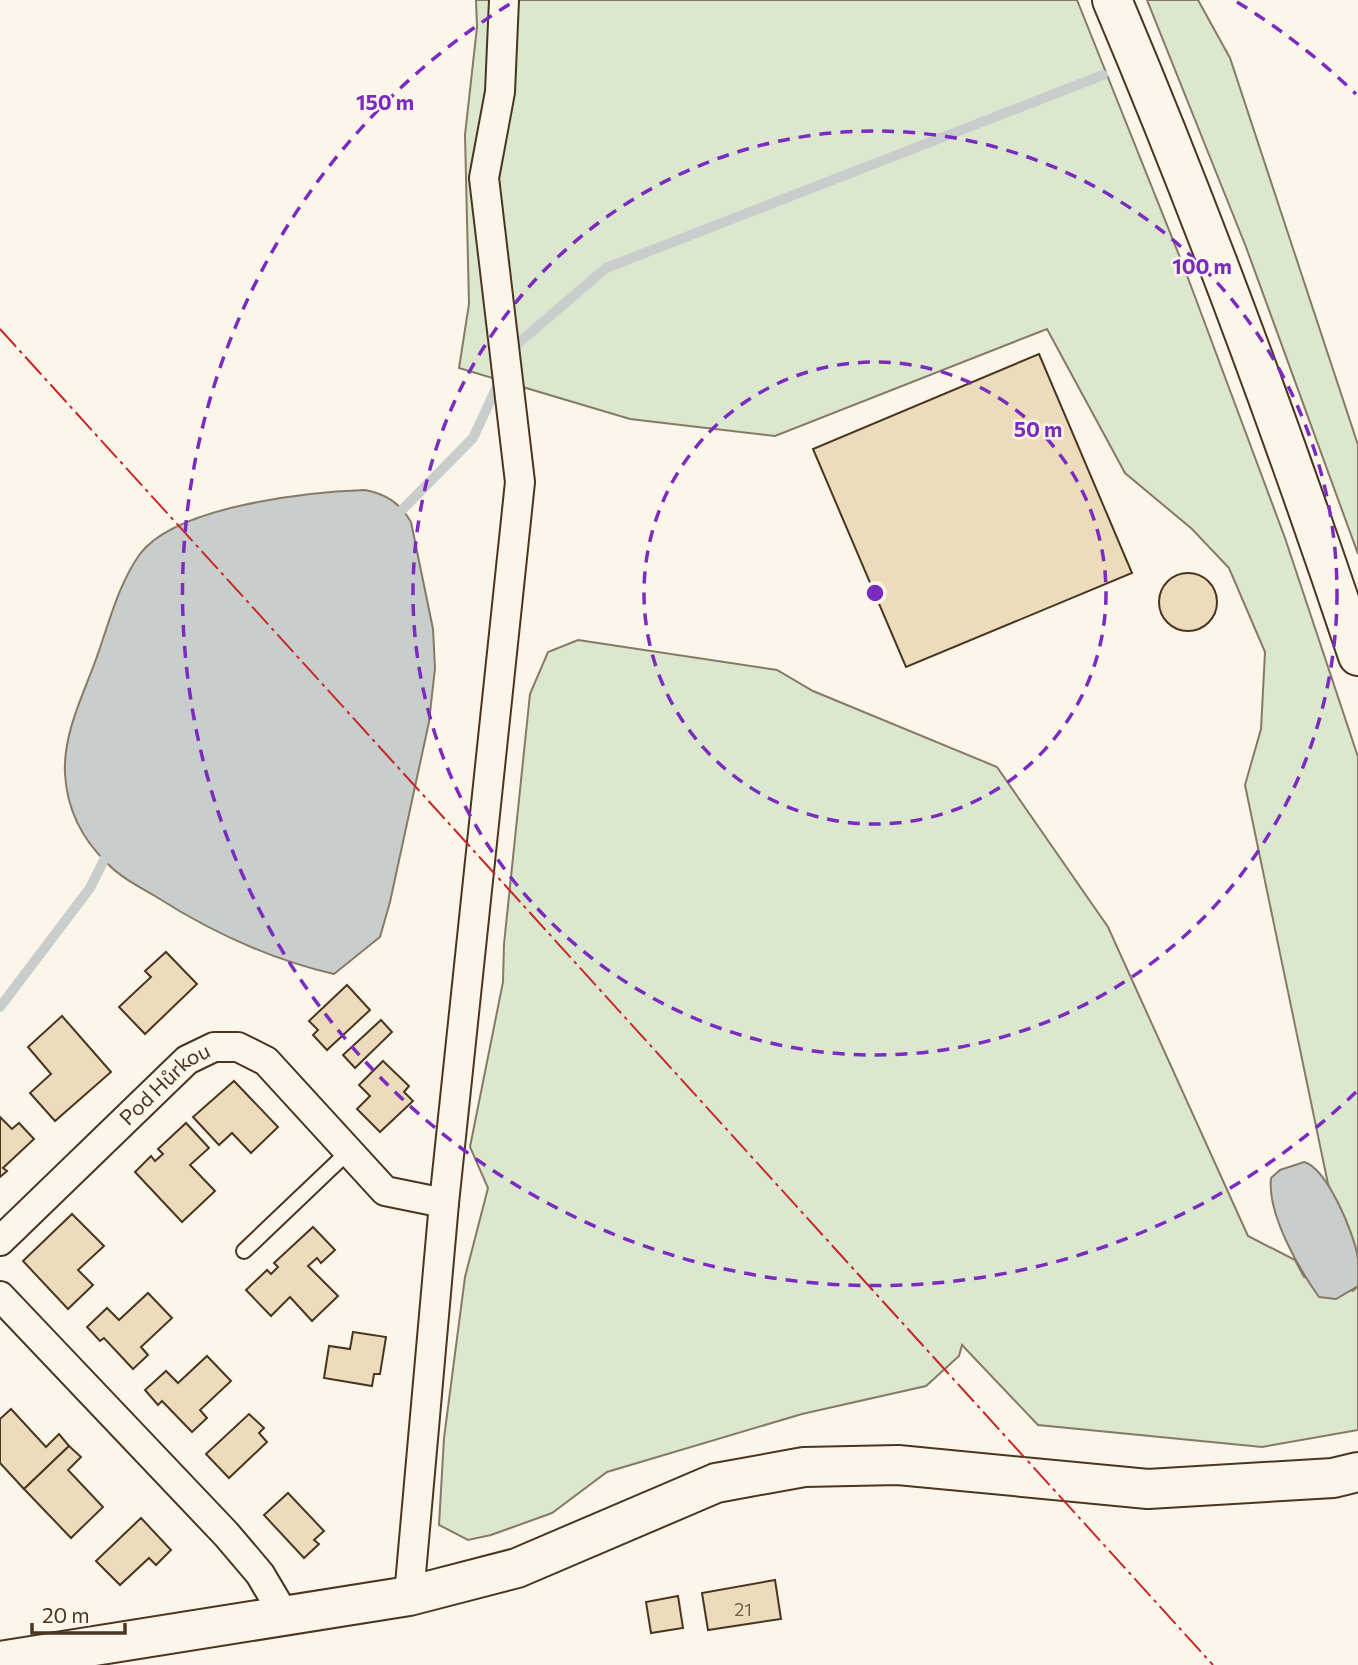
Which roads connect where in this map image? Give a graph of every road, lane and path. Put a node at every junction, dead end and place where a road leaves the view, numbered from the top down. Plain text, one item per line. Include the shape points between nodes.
1 (504, 0) edge
2 (1112, 0) edge
3 (1358, 656) edge
4 (349, 1151) junction
5 (444, 1203) junction
6 (0, 1241) edge
7 (244, 1251) dead end
8 (0, 1296) edge
9 (1358, 1472) edge
10 (409, 1597) junction
11 (286, 1618) junction
12 (6, 1660) edge

1 - 5 street via 500,92 484,178 520,482
2 - 3 street via 1216,258
4 - 5 street, Pod Hůrkou via 385,1191
4 - 6 street, Pod Hůrkou via 265,1061 238,1047 214,1047 187,1060
4 - 7 lane
5 - 10 street
8 - 11 street via 226,1534 260,1574
9 - 10 street via 1333,1478 1148,1489 898,1465 804,1467 716,1483 517,1568
10 - 11 street
11 - 12 street

